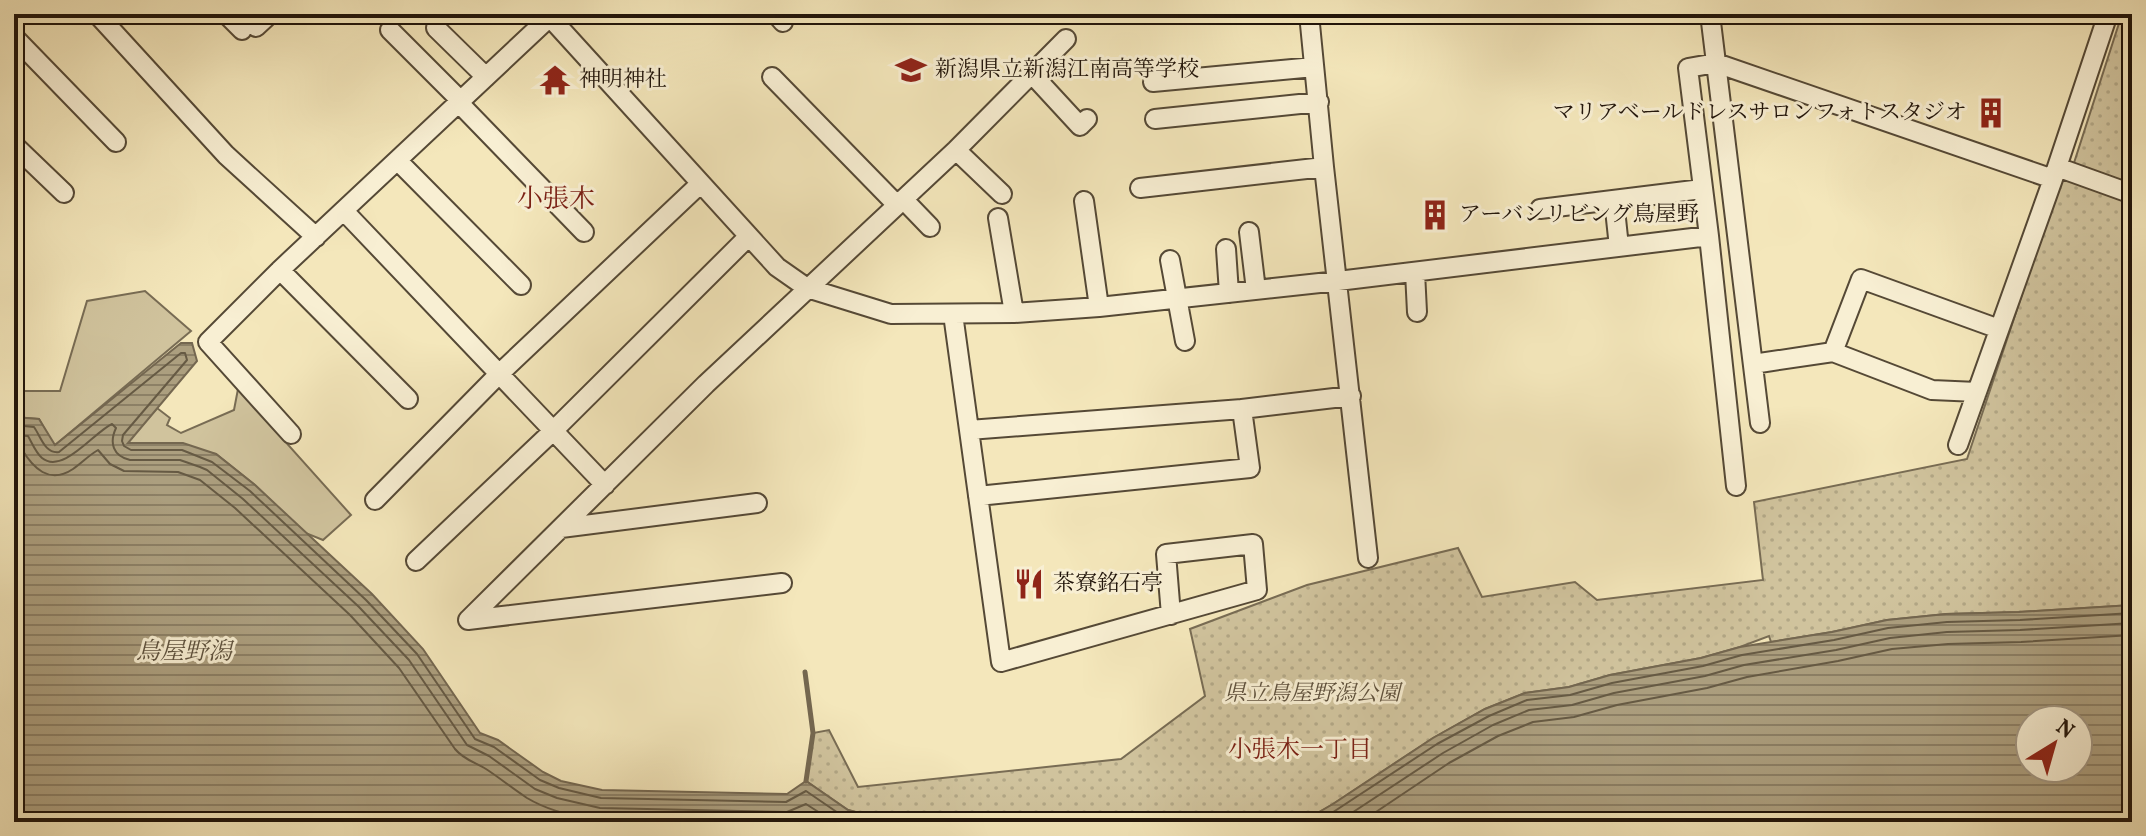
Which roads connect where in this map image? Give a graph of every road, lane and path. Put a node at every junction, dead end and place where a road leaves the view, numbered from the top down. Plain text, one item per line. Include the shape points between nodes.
1 (97, 14) edge
2 (226, 14) edge
3 (1309, 14) edge
4 (2108, 14) edge
5 (550, 15) edge
6 (1711, 22) dead end
7 (256, 24) edge
8 (436, 28) dead end
9 (390, 30) dead end
10 (14, 37) edge
11 (1066, 39) dead end
12 (1716, 63) junction
13 (1314, 67) junction
14 (1032, 74) junction
15 (486, 77) junction
16 (772, 77) dead end
17 (1153, 82) dead end
18 (460, 102) junction
19 (1319, 102) junction
20 (1087, 119) dead end
21 (1155, 119) dead end
22 (116, 142) dead end
23 (14, 145) edge
24 (956, 150) junction
25 (398, 161) junction
26 (1324, 167) junction
27 (2055, 173) junction
28 (700, 184) junction
29 (1140, 188) dead end
30 (1702, 189) junction
31 (64, 193) dead end
32 (1002, 194) dead end
33 (2132, 194) edge
34 (1614, 200) junction
35 (1084, 201) dead end
36 (900, 202) junction
37 (1540, 209) dead end
38 (344, 211) junction
39 (998, 218) dead end
40 (930, 227) dead end
41 (584, 232) dead end
42 (1249, 232) dead end
43 (749, 236) junction
44 (1709, 236) junction
45 (316, 237) junction
46 (1619, 247) junction
47 (1226, 249) dead end
48 (1170, 260) dead end
49 (280, 270) junction
50 (1415, 272) junction
51 (1338, 281) junction
52 (521, 285) dead end
53 (807, 288) junction
54 (1256, 290) junction
55 (1229, 293) junction
56 (1176, 298) junction
57 (1099, 307) junction
58 (1417, 312) dead end
59 (1014, 313) junction
60 (953, 314) junction
61 (1999, 329) junction
62 (1185, 341) dead end
63 (1833, 352) junction
64 (1753, 364) junction
65 (499, 374) junction
66 (1977, 392) junction
67 (1351, 396) junction
68 (408, 399) dead end
69 (1242, 409) junction
70 (1760, 423) dead end
71 (969, 430) junction
72 (553, 431) junction
73 (291, 434) dead end
74 (1958, 445) dead end
75 (605, 485) junction
76 (1736, 486) dead end
77 (978, 496) junction
78 (375, 500) dead end
79 (757, 503) dead end
80 (561, 528) junction
81 (1368, 558) dead end
82 (416, 561) dead end
83 (782, 583) dead end
84 (1171, 615) junction

1 - 45 street via 226,155
2 - 7 street
3 - 13 street
4 - 27 street
5 - 15 street
5 - 28 street
6 - 12 street
8 - 15 street
9 - 18 street
10 - 22 street
11 - 14 street
12 - 27 street
12 - 30 street via 1688,68
12 - 64 street
13 - 17 street
13 - 19 street
14 - 20 street via 1080,126
14 - 24 street
15 - 18 street
16 - 36 street
18 - 25 street
18 - 41 street
19 - 21 street
19 - 26 street
23 - 31 street
24 - 32 street
24 - 36 street
25 - 38 street
25 - 52 street
26 - 29 street
26 - 51 street
27 - 33 street
27 - 61 street
28 - 43 street
28 - 65 street
30 - 34 street
30 - 44 street
34 - 37 street
34 - 46 street
35 - 57 street
36 - 40 street
36 - 53 street
38 - 45 street
38 - 65 street
39 - 59 street
42 - 54 street
43 - 53 street via 777,267
43 - 72 street
44 - 46 street
44 - 76 street
45 - 49 street
46 - 50 street
47 - 55 street
48 - 56 street
49 - 68 street
49 - 73 street via 208,342
50 - 51 street
50 - 58 street
51 - 54 street
51 - 67 street
53 - 60 street via 891,314
53 - 75 street
54 - 55 street
55 - 56 street
56 - 57 street
56 - 62 street
57 - 59 street
59 - 60 street
60 - 71 street
61 - 63 street via 1861,279
61 - 66 street
63 - 64 street
63 - 66 street via 1932,390
64 - 70 street
65 - 72 street
65 - 78 street
66 - 74 street
67 - 69 street
67 - 81 street
69 - 71 street
69 - 77 street via 1250,468
71 - 77 street
72 - 75 street
72 - 82 street
75 - 80 street
77 - 84 street via 1001,662
79 - 80 street
80 - 83 street via 468,620
84 - 84 street via 1257,590 1253,544 1166,554

